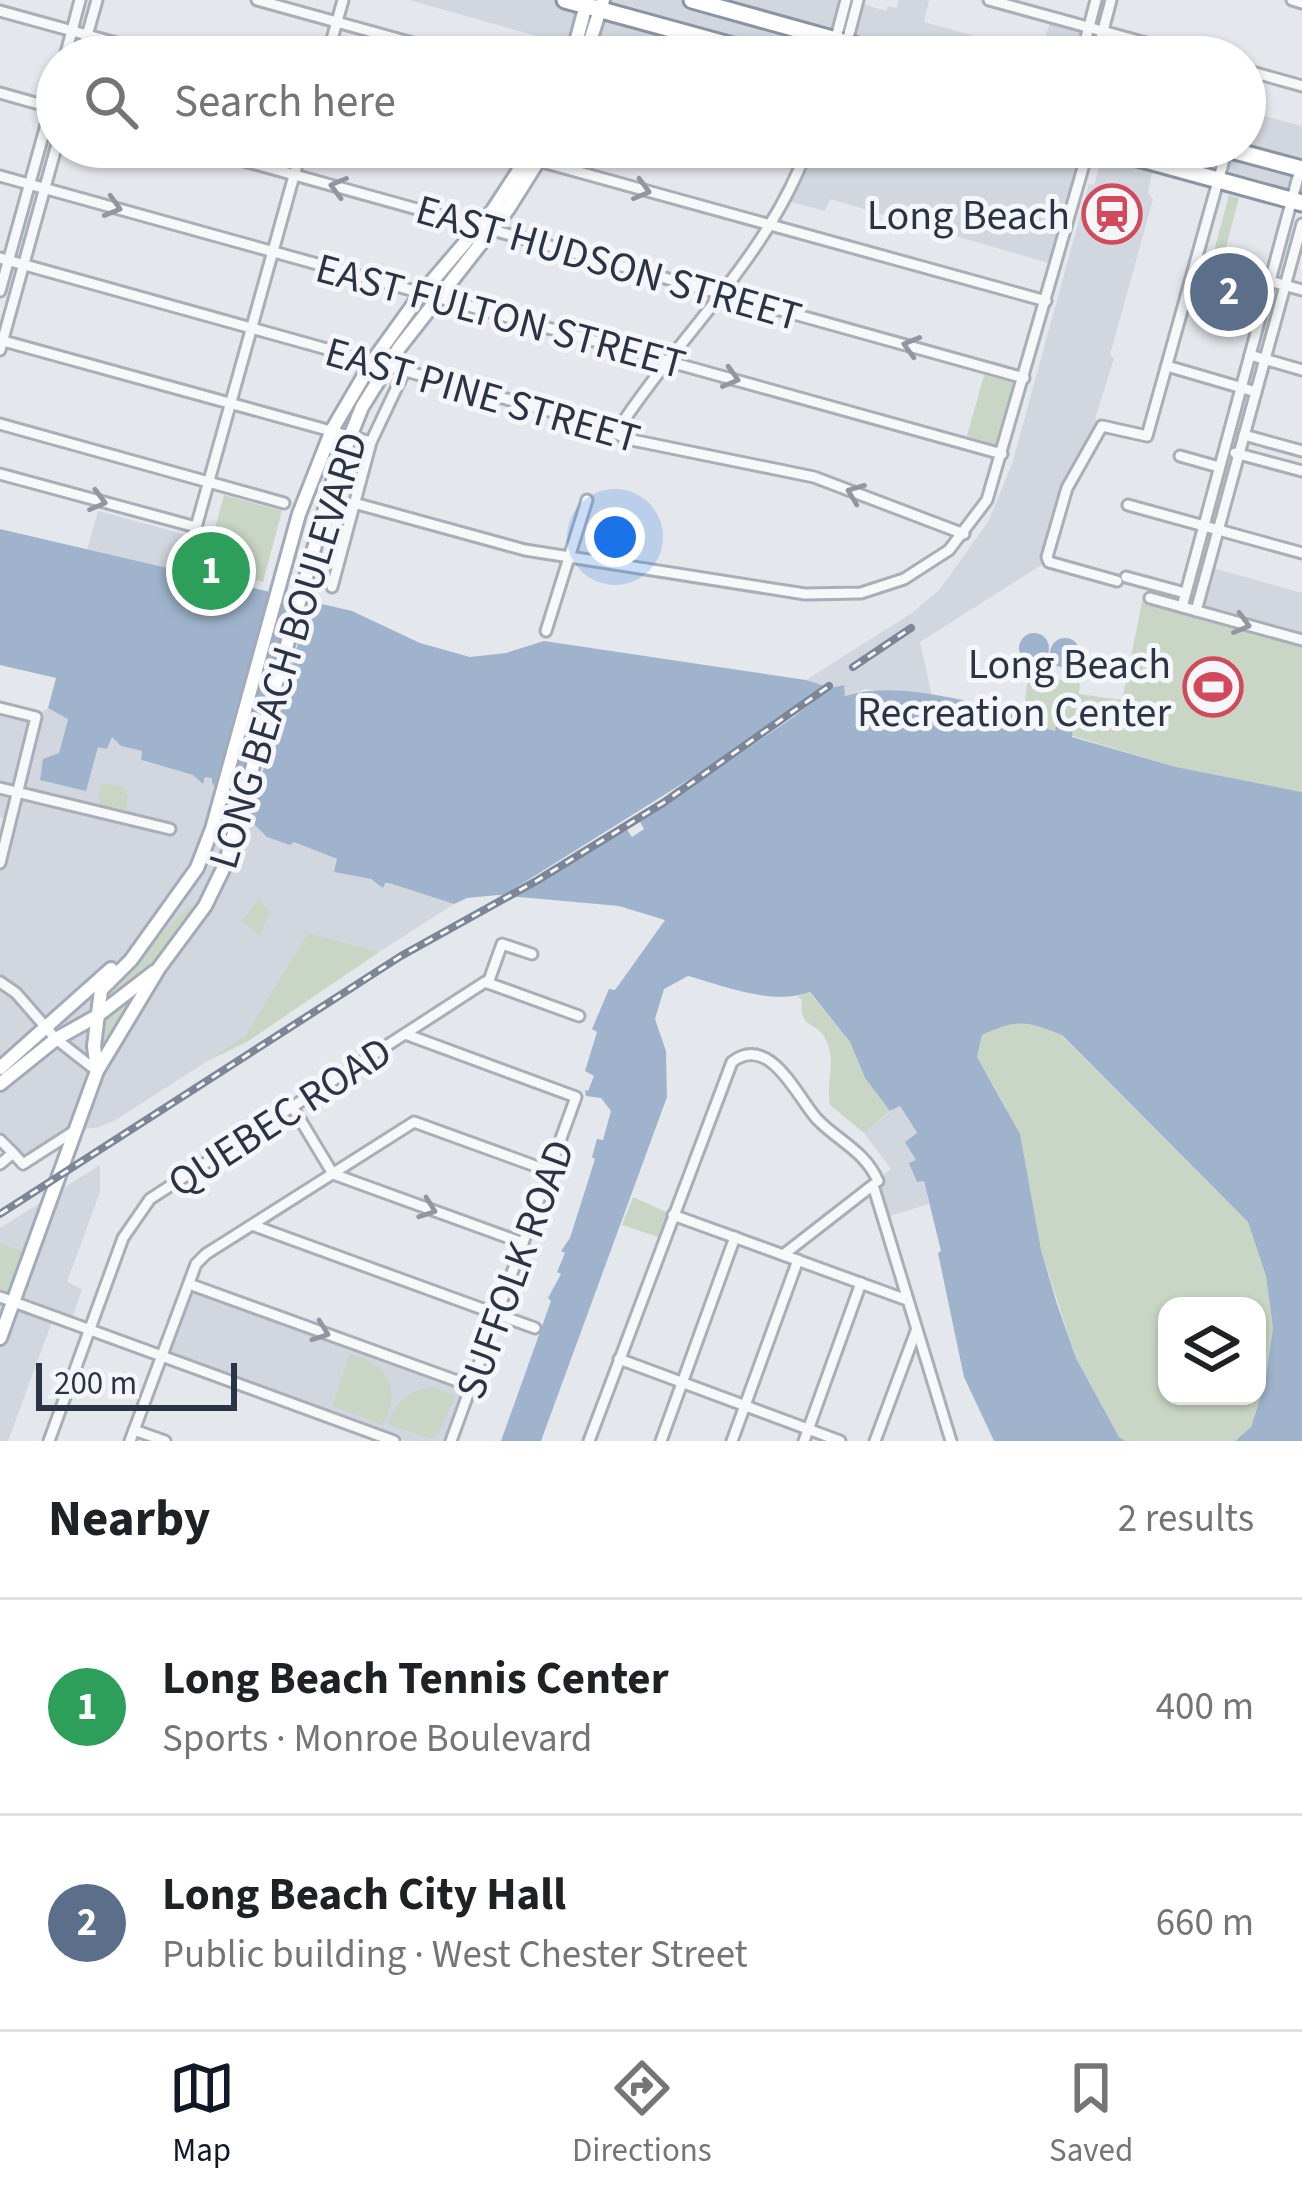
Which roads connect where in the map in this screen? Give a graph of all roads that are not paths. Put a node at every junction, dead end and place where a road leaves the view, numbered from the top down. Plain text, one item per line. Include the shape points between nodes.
1 (80, 0) edge
2 (97, 0) edge
3 (257, 0) edge
4 (343, 0) edge
5 (566, 0) edge
6 (692, 0) edge
7 (846, 0) edge
8 (859, 0) edge
9 (989, 0) edge
10 (1096, 0) edge
11 (1112, 0) edge
12 (1292, 0) edge
13 (1302, 3) edge
14 (594, 4) edge
15 (0, 11) edge
16 (337, 22) junction
17 (1089, 28) junction
18 (72, 31) junction
19 (1103, 31) junction
20 (87, 35) junction
21 (71, 36) edge
22 (91, 36) edge
23 (333, 36) edge
24 (388, 36) edge
25 (581, 36) edge
26 (589, 36) edge
27 (702, 36) edge
28 (800, 36) edge
29 (841, 36) edge
30 (844, 36) edge
31 (1087, 36) edge
32 (1102, 36) edge
33 (1121, 36) edge
34 (1266, 76) edge
35 (1302, 86) edge
36 (0, 93) edge
37 (36, 103) edge
38 (1266, 158) edge
39 (36, 165) edge
40 (1301, 167) edge
41 (50, 168) edge
42 (270, 168) edge
43 (297, 168) edge
44 (525, 168) edge
45 (575, 168) edge
46 (798, 168) edge
47 (1087, 168) edge
48 (1173, 168) edge
49 (1220, 168) edge
50 (295, 175) junction
51 (0, 176) edge
52 (1218, 180) junction
53 (30, 184) junction
54 (44, 188) junction
55 (1297, 202) edge
56 (771, 224) junction
57 (1302, 224) edge
58 (485, 228) junction
59 (273, 253) junction
60 (4, 259) edge
61 (1196, 261) junction
62 (24, 264) junction
63 (1270, 281) junction
64 (1285, 285) junction
65 (1302, 290) edge
66 (0, 291) edge
67 (724, 294) junction
68 (428, 296) junction
69 (1046, 301) junction
70 (252, 329) junction
71 (1, 344) edge
72 (1250, 355) junction
73 (1265, 359) junction
74 (667, 360) junction
75 (372, 362) junction
76 (388, 366) junction
77 (1166, 367) junction
78 (405, 370) junction
79 (1302, 370) edge
80 (1024, 378) junction
81 (1241, 387) junction
82 (1256, 392) junction
83 (231, 402) junction
84 (0, 424) edge
85 (332, 430) junction
86 (1229, 431) junction
87 (615, 434) junction
88 (349, 435) junction
89 (1244, 435) junction
90 (371, 442) junction
91 (1224, 450) junction
92 (1302, 452) edge
93 (1003, 454) junction
94 (1239, 454) junction
95 (1180, 456) dead end
96 (1219, 467) junction
97 (1302, 472) edge
98 (0, 474) edge
99 (208, 482) junction
100 (587, 500) dead end
101 (284, 503) dead end
102 (354, 503) junction
103 (1128, 505) dead end
104 (1203, 525) junction
105 (196, 527) junction
106 (1219, 530) junction
107 (964, 534) junction
108 (1302, 553) edge
109 (188, 556) dead end
110 (569, 557) junction
111 (332, 586) dead end
112 (1185, 593) junction
113 (1150, 598) dead end
114 (1181, 607) junction
115 (1196, 611) junction
116 (546, 631) dead end
117 (1302, 640) edge
118 (0, 708) edge
119 (0, 788) edge
120 (17, 792) junction
121 (170, 829) dead end
122 (0, 863) edge
123 (151, 931) junction
124 (532, 954) dead end
125 (159, 968) junction
126 (0, 982) edge
127 (488, 983) junction
128 (97, 1016) junction
129 (579, 1016) dead end
130 (45, 1026) junction
131 (405, 1034) junction
132 (56, 1039) junction
133 (1, 1065) edge
134 (97, 1071) junction
135 (0, 1084) edge
136 (292, 1106) junction
137 (76, 1130) junction
138 (0, 1140) edge
139 (13, 1154) junction
140 (0, 1164) edge
141 (549, 1171) junction
142 (333, 1174) junction
143 (875, 1183) junction
144 (673, 1215) junction
145 (252, 1225) junction
146 (735, 1237) junction
147 (523, 1243) junction
148 (783, 1255) junction
149 (798, 1260) junction
150 (861, 1283) junction
151 (189, 1284) junction
152 (7, 1299) edge
153 (907, 1300) junction
154 (497, 1314) junction
155 (535, 1328) dead end
156 (89, 1330) junction
157 (916, 1330) junction
158 (0, 1338) edge
159 (161, 1357) junction
160 (619, 1360) junction
161 (682, 1383) junction
162 (471, 1386) junction
163 (745, 1406) junction
164 (808, 1429) junction
165 (132, 1435) edge
166 (49, 1441) edge
167 (165, 1441) edge
168 (394, 1441) edge
169 (451, 1441) edge
170 (589, 1441) edge
171 (661, 1441) edge
172 (732, 1441) edge
173 (804, 1441) edge
174 (840, 1441) edge
175 (875, 1441) edge
176 (951, 1441) edge

1 - 18 street
2 - 20 street
3 - 16 street
4 - 16 street
5 - 14 highway
6 - 28 highway
7 - 29 street
8 - 30 street
9 - 17 street
10 - 17 street
11 - 19 street
12 - 13 street
14 - 25 main road
14 - 26 main road
14 - 27 highway
15 - 18 street
16 - 23 street
16 - 24 street
17 - 19 street
17 - 31 street
18 - 20 street
18 - 21 street
19 - 32 street
19 - 33 street
20 - 22 street
34 - 35 street
36 - 37 street
38 - 40 highway
39 - 53 street
40 - 55 street
41 - 54 street
42 - 50 street, EAST HUDSON STREET
43 - 50 street
44 - 58 main road, LONG BEACH BOULEVARD
45 -> 56 street
46 - 56 street
47 - 69 street
48 - 52 highway
49 - 52 street
58 -> 50 street, EAST HUDSON STREET
50 - 59 street
51 - 53 street, EAST FULTON STREET
52 - 55 highway
52 - 61 street
53 - 54 street, EAST FULTON STREET
53 - 60 street
54 -> 59 street, EAST FULTON STREET
54 - 62 street
55 - 63 street
56 - 67 street
56 - 69 street
57 - 64 street
58 - 67 street, EAST HUDSON STREET
58 - 68 main road, LONG BEACH BOULEVARD
59 - 68 street, EAST FULTON STREET
59 - 70 street
60 - 62 street, EAST PINE STREET
60 - 66 street
61 - 63 street
61 - 77 street
62 - 70 street, EAST PINE STREET
62 - 71 street
63 - 64 street
63 - 72 street
64 - 65 street
64 - 73 street
67 - 74 street
80 -> 67 street, EAST HUDSON STREET
68 - 74 street, EAST FULTON STREET
68 - 75 main road, LONG BEACH BOULEVARD
68 - 76 main road, LONG BEACH BOULEVARD
69 - 80 street
70 - 75 street, EAST PINE STREET
70 - 83 street
71 - 83 street
72 - 73 street
72 - 81 street
73 - 79 street
73 - 82 street
74 - 87 street
74 -> 93 street, EAST FULTON STREET
75 - 76 street, EAST PINE STREET
75 - 85 main road, LONG BEACH BOULEVARD
76 - 78 street, EAST PINE STREET
76 - 88 main road, LONG BEACH BOULEVARD
77 - 81 street
77 - 112 street via 1147,436 1102,426 1066,488 1047,557
78 - 87 street, EAST PINE STREET
78 - 90 street, LONG BEACH BOULEVARD
80 - 93 street
81 - 82 street
81 - 86 street
82 - 89 street
83 - 85 street
83 - 99 street
84 - 99 street
85 - 88 street
85 - 123 main road, LONG BEACH BOULEVARD via 302,505 212,829 196,868
86 - 89 street
86 - 91 street
107 -> 87 street, EAST PINE STREET via 814,477
88 - 90 street
88 - 125 main road, LONG BEACH BOULEVARD via 236,836 205,907
89 - 92 street
89 - 94 street
90 - 102 street, LONG BEACH BOULEVARD
91 - 94 street
91 - 96 street
93 - 107 street
94 - 97 street
94 - 106 street
95 - 96 street
96 - 104 street
98 -> 105 street
99 - 101 street
99 - 105 street
100 - 110 street
102 - 110 street
102 - 111 street, LONG BEACH BOULEVARD
103 - 104 street
104 - 106 street
104 - 112 street
105 - 109 street
106 - 108 street
106 - 115 street
107 - 110 street via 904,579 833,596
110 - 116 street
112 - 114 street
113 - 114 street
114 - 115 street
115 -> 117 street
118 - 120 street via 36,717
119 - 120 street
120 - 121 street
120 - 122 street
123 - 128 main road, LONG BEACH BOULEVARD via 104,986
123 - 130 main road
124 - 127 street, QUEBEC ROAD via 502,944
125 - 128 main road
125 - 134 main road, LONG BEACH BOULEVARD
126 - 130 street
127 - 129 street
127 - 131 street, QUEBEC ROAD
128 - 132 main road
128 - 134 main road, LONG BEACH BOULEVARD
130 - 132 street
130 - 133 main road
131 - 136 street, QUEBEC ROAD
131 - 141 street, SUFFOLK ROAD via 576,1097
132 - 134 street
132 - 135 main road
134 - 137 main road
136 - 142 street
136 - 156 street, QUEBEC ROAD via 141,1209
137 - 139 street via 23,1164
137 - 152 main road
138 - 139 street
139 - 140 street
141 - 142 street via 414,1122
141 - 147 street, SUFFOLK ROAD
142 - 145 street
142 -> 147 street
143 - 144 street via 870,1162 819,1121 780,1069 742,1054 726,1072
143 - 148 street
143 - 153 street
144 - 146 street
144 - 160 street
145 - 151 street via 202,1258
145 - 154 street
146 - 148 street
146 - 161 street
147 - 154 street, SUFFOLK ROAD
148 - 149 street
149 - 150 street
149 - 163 street
150 - 153 street
150 - 164 street
151 - 159 street
151 -> 162 street
152 - 156 street
152 - 158 main road
153 - 157 street
154 - 155 street
154 - 162 street, SUFFOLK ROAD
156 - 159 street
156 - 166 street, QUEBEC ROAD
157 - 175 street
157 - 176 street
159 - 165 street
159 - 168 street
160 - 161 street
160 - 170 street
161 - 163 street
161 - 171 street
162 - 169 street, SUFFOLK ROAD
163 - 164 street
163 - 172 street
164 - 173 street
164 - 174 street
165 - 167 street

